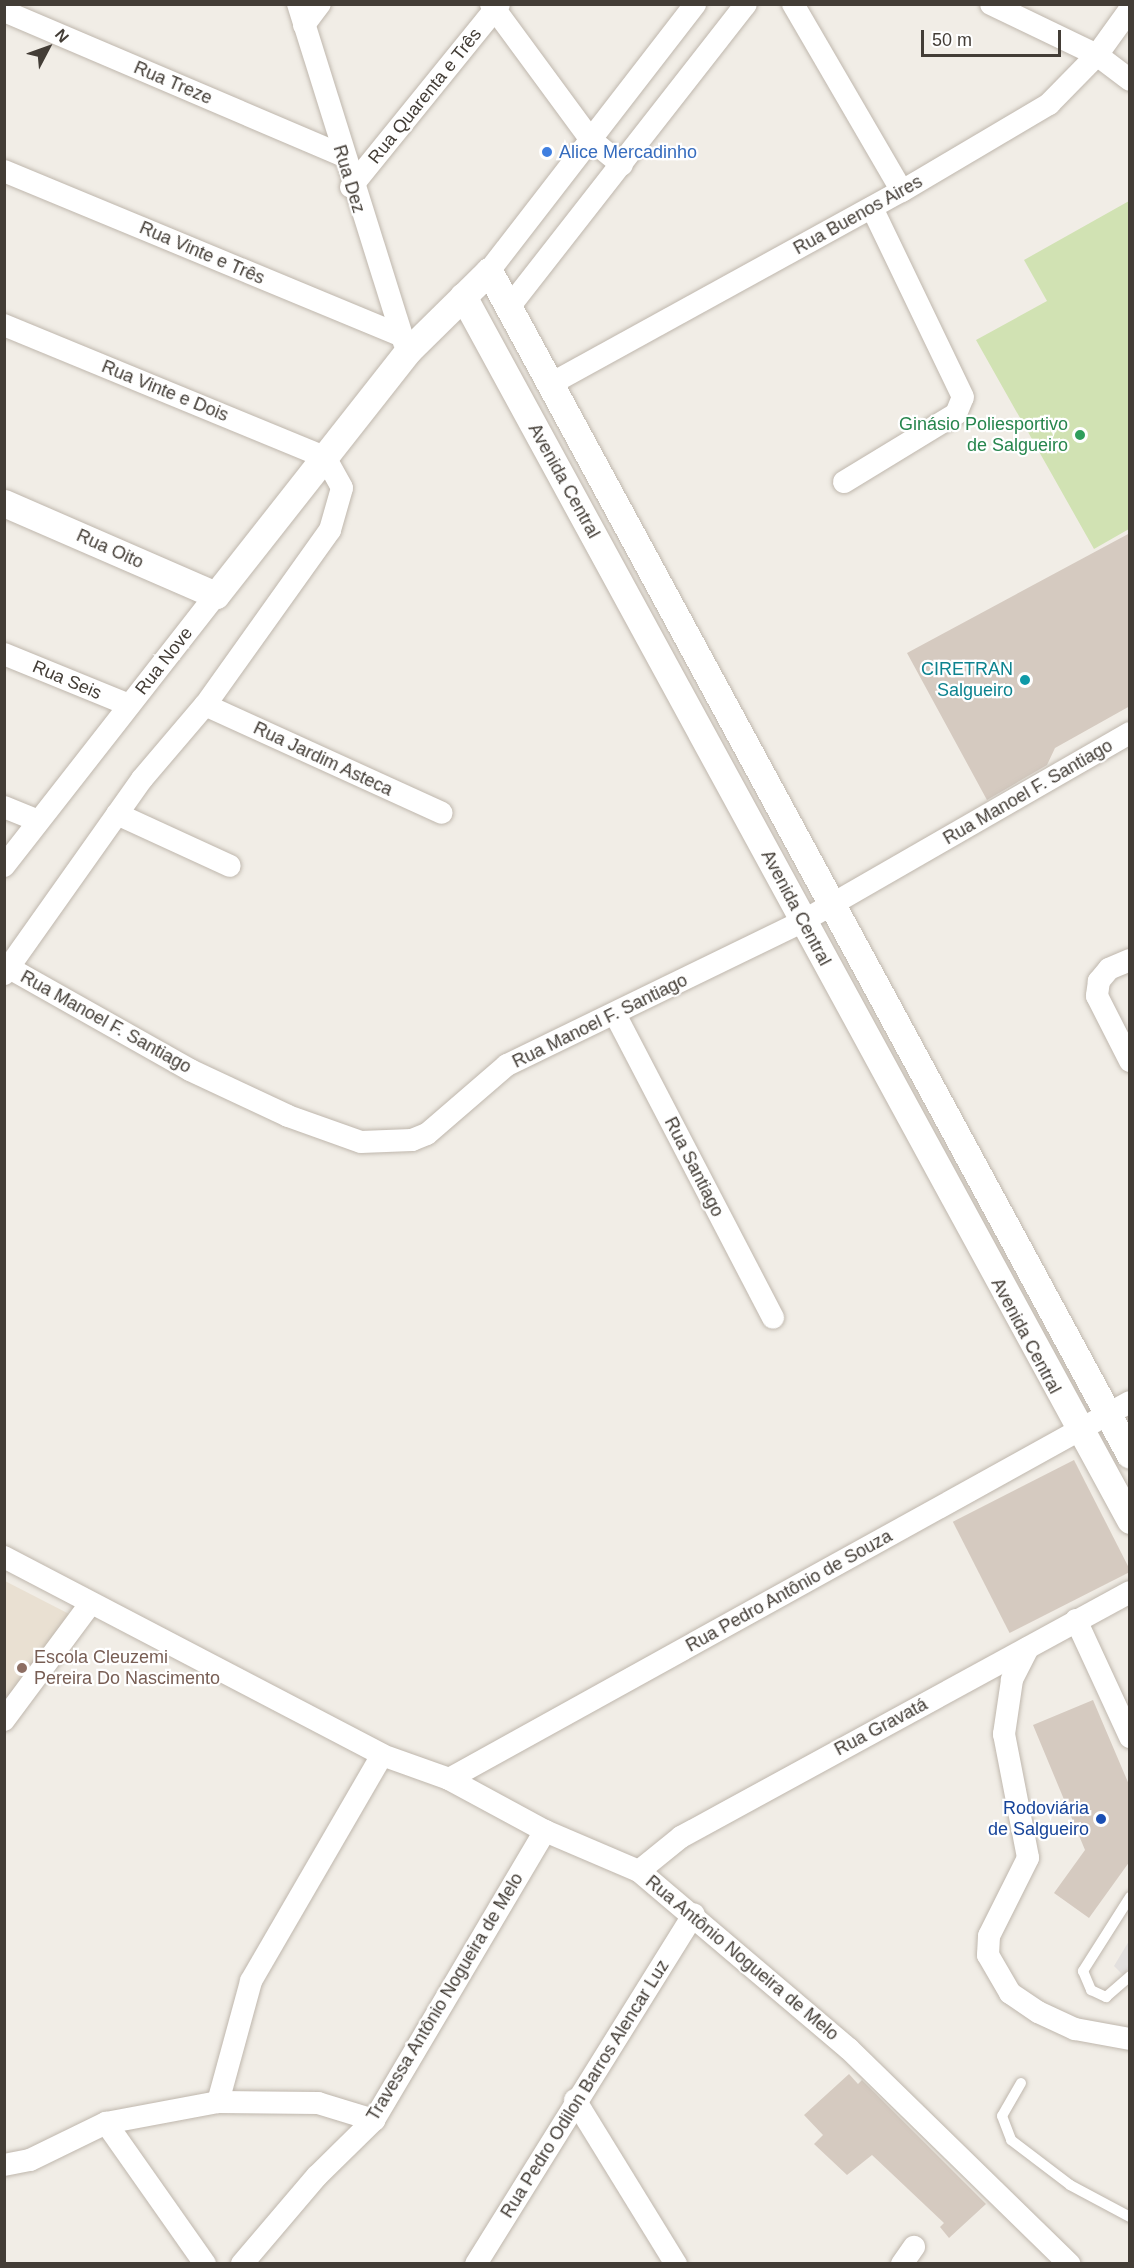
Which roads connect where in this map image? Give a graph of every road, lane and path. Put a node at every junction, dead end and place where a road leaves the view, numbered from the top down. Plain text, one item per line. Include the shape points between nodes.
1 (320, 4) edge
2 (694, 4) edge
3 (746, 4) edge
4 (793, 4) edge
5 (991, 4) edge
6 (494, 6) edge
7 (1130, 9) edge
8 (4, 11) edge
9 (301, 15) edge
10 (1097, 55) junction
11 (1130, 80) edge
12 (591, 139) junction
13 (341, 155) junction
14 (622, 165) junction
15 (4, 171) edge
16 (351, 186) junction
17 (903, 191) junction
18 (872, 208) junction
19 (489, 271) junction
20 (463, 296) junction
21 (510, 306) junction
22 (4, 325) edge
23 (404, 342) junction
24 (554, 382) junction
25 (325, 457) junction
26 (844, 482) dead end
27 (4, 503) edge
28 (216, 596) junction
29 (4, 654) edge
30 (129, 705) junction
31 (205, 705) junction
32 (1130, 733) edge
33 (4, 807) edge
34 (442, 813) dead end
35 (117, 814) junction
36 (38, 821) junction
37 (4, 866) edge
38 (230, 866) dead end
39 (829, 904) junction
40 (803, 921) junction
41 (1130, 960) edge
42 (6, 969) edge
43 (615, 1016) junction
44 (1130, 1061) edge
45 (773, 1318) dead end
46 (1119, 1409) edge
47 (1078, 1432) junction
48 (1130, 1455) edge
49 (1130, 1520) edge
50 (4, 1557) edge
51 (1130, 1592) edge
52 (90, 1604) junction
53 (1076, 1620) junction
54 (1028, 1648) junction
55 (4, 1720) edge
56 (1130, 1737) edge
57 (382, 1755) junction
58 (449, 1779) junction
59 (545, 1831) junction
60 (639, 1871) junction
61 (1130, 1897) edge
62 (694, 1914) junction
63 (1130, 1976) edge
64 (1130, 2039) edge
65 (1021, 2083) dead end
66 (575, 2100) junction
67 (218, 2102) junction
68 (374, 2120) junction
69 (106, 2123) junction
70 (4, 2165) edge
71 (1130, 2217) edge
72 (205, 2264) edge
73 (242, 2264) edge
74 (476, 2264) edge
75 (676, 2264) edge
76 (1069, 2264) edge

1 - 9 street
2 - 12 street
3 - 14 street
4 - 17 street
5 - 10 street
6 - 12 street
6 - 16 street, Rua Quarenta e Três
7 - 10 street, Rua Buenos Aires
8 - 13 street, Rua Treze
9 - 13 street, Rua Dez
10 - 11 street
10 - 17 street, Rua Buenos Aires via 1049,104
12 - 14 street
12 - 19 street
13 - 16 street, Rua Dez
14 - 21 street
15 - 23 street, Rua Vinte e Três
16 - 23 street, Rua Dez
17 - 18 street, Rua Buenos Aires
18 - 24 street, Rua Buenos Aires
18 - 26 street via 963,397 956,414
19 - 20 street, Rua Nove
19 - 21 street, Avenida Central
20 - 23 street, Rua Nove
20 - 40 street, Avenida Central
21 - 24 street, Avenida Central
22 - 25 street, Rua Vinte e Dois
23 - 25 street, Rua Nove
24 - 39 street, Avenida Central
25 - 28 street, Rua Nove
25 - 31 street via 342,488 330,530
27 - 28 street, Rua Oito
28 - 30 street, Rua Nove
29 - 30 street, Rua Seis
30 - 36 street, Rua Nove
31 - 34 street, Rua Jardim Asteca
31 - 35 street via 142,778
32 - 39 street, Rua Manoel F. Santiago
33 - 36 street
35 - 38 street
35 - 42 street
36 - 37 street, Rua Nove
39 - 40 street, Rua Manoel F. Santiago
39 - 46 street, Avenida Central
40 - 43 street, Rua Manoel F. Santiago
40 - 47 street, Avenida Central
41 - 44 street via 1109,969 1099,981 1097,996
42 - 43 street, Rua Manoel F. Santiago via 190,1070 360,1142 392,1143 427,1134 507,1065
43 - 45 street, Rua Santiago
46 - 47 street, Rua Pedro Antônio de Souza
46 - 48 street, Avenida Central
47 - 49 street, Avenida Central
47 - 58 street, Rua Pedro Antônio de Souza
50 - 52 street, Rua Antônio Nogueira de Melo
51 - 53 street, Rua Gravatá
52 - 55 street
52 - 57 street, Rua Antônio Nogueira de Melo
53 - 54 street, Rua Gravatá
53 - 56 street
54 - 60 street, Rua Gravatá via 681,1837
54 - 64 street via 1012,1680 1004,1734 1028,1857 989,1936 988,1955 1011,1993 1038,2012 1076,2029
57 - 58 street, Rua Antônio Nogueira de Melo
57 - 67 street via 251,1981
58 - 59 street, Rua Antônio Nogueira de Melo
59 - 60 street, Rua Antônio Nogueira de Melo
59 - 68 street, Travessa Antônio Nogueira de Melo
60 - 62 street, Rua Antônio Nogueira de Melo
61 - 63 lane via 1083,1971 1091,1990 1106,1997
62 - 66 street, Rua Pedro Odilon Barros Alencar Luz
62 - 76 street, Rua Antônio Nogueira de Melo via 849,2049
65 - 71 lane via 1002,2116 1002,2127 1011,2140 1070,2185
66 - 74 street, Rua Pedro Odilon Barros Alencar Luz
66 - 75 street
67 - 68 street via 318,2103
67 - 69 street
68 - 73 street, Travessa Antônio Nogueira de Melo via 309,2184
69 - 70 street via 30,2160
69 - 72 street

